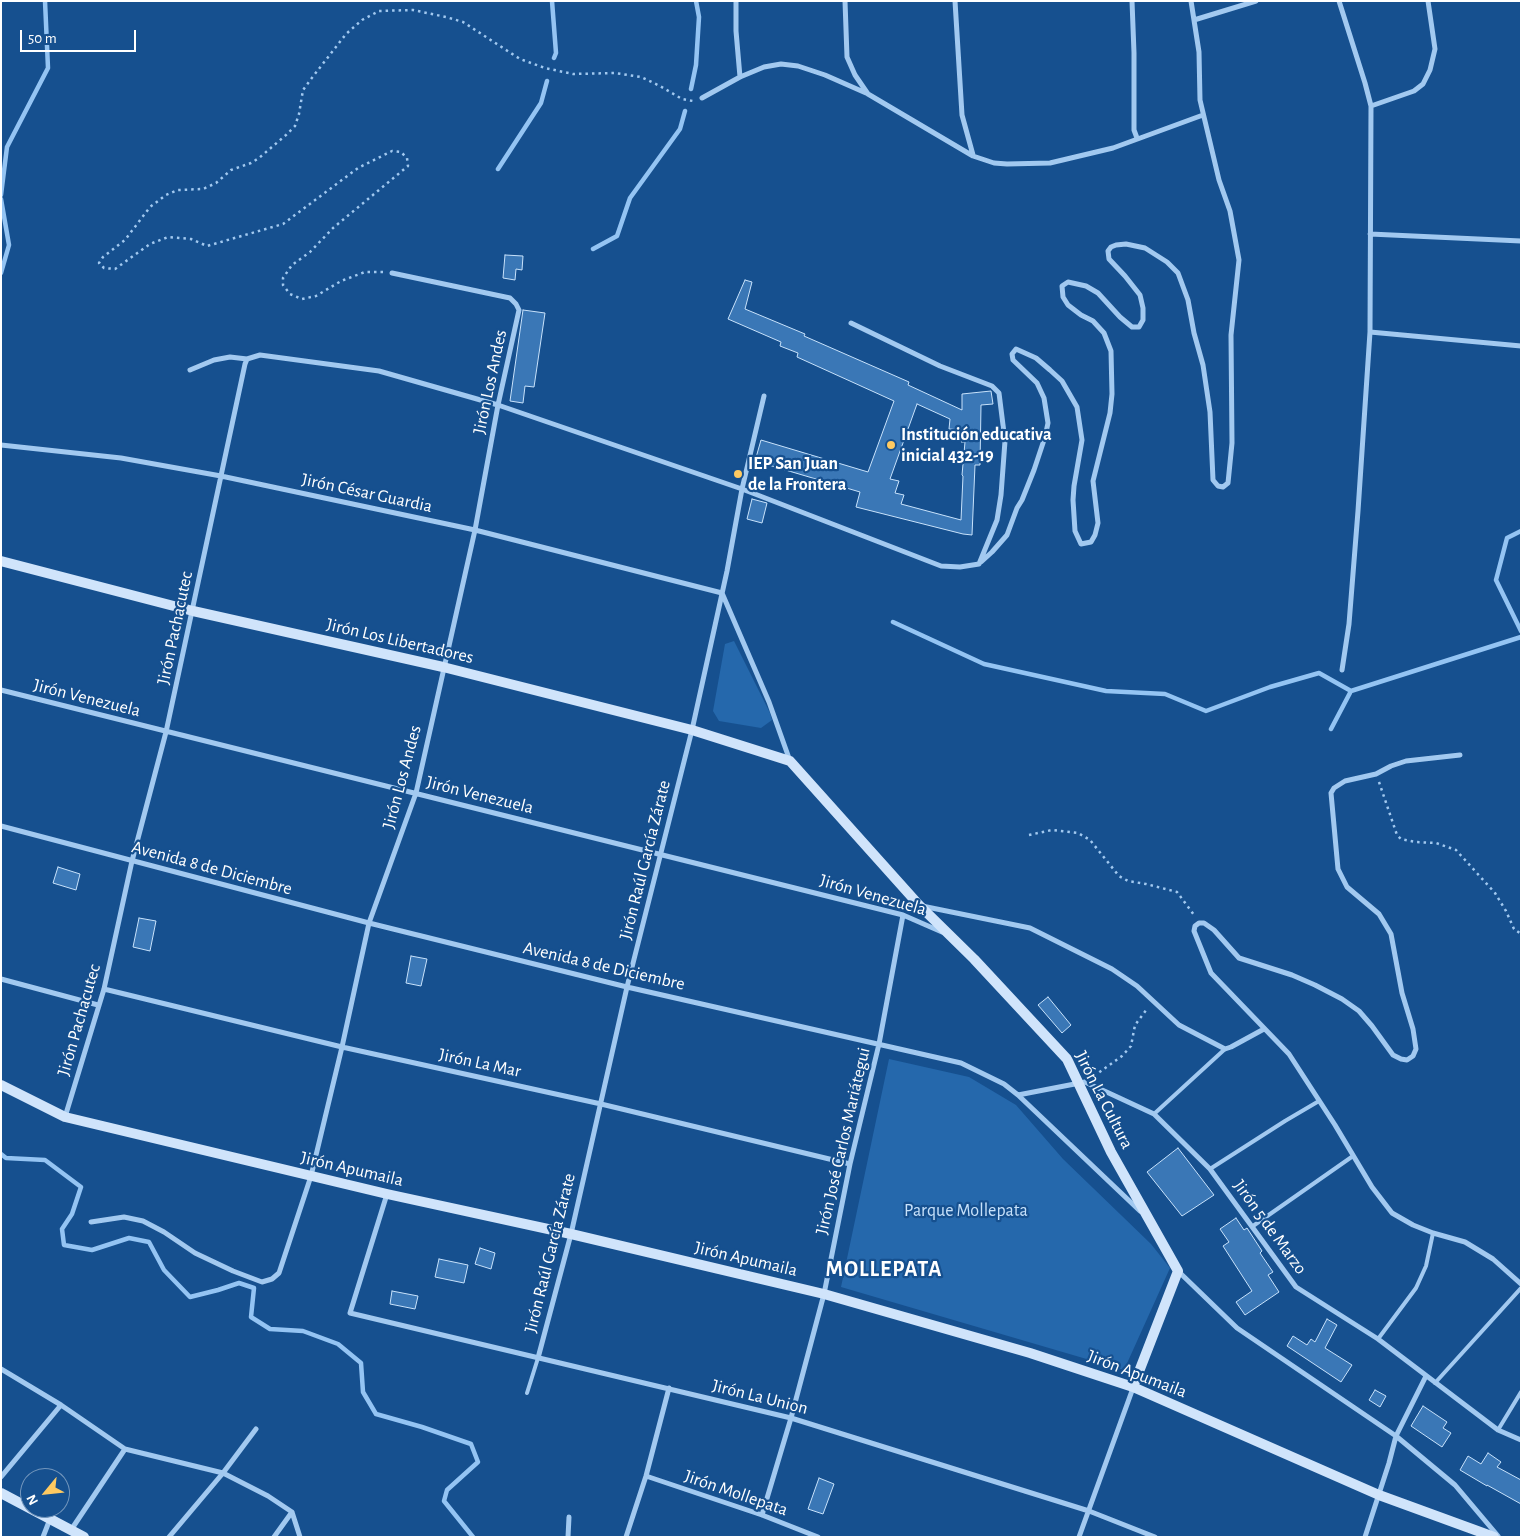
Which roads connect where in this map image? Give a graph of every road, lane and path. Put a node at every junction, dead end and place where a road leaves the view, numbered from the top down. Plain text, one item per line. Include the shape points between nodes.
1 (736, 1) edge
2 (845, 1) edge
3 (955, 1) edge
4 (1132, 1) edge
5 (1191, 1) edge
6 (1256, 1) edge
7 (1340, 1) edge
8 (1428, 1) edge
9 (1194, 20) junction
10 (740, 77) junction
11 (868, 94) junction
12 (702, 98) joint
13 (1371, 106) junction
14 (1203, 115) junction
15 (1137, 138) junction
16 (973, 156) junction
17 (1370, 234) junction
18 (1521, 241) edge
19 (392, 273) joint
20 (851, 323) dead end
21 (1370, 332) junction
22 (1521, 346) edge
23 (247, 359) junction
24 (190, 370) dead end
25 (764, 396) dead end
26 (498, 405) junction
27 (1, 445) edge
28 (221, 476) junction
29 (742, 489) junction
30 (475, 530) junction
31 (1, 561) edge
32 (979, 564) junction
33 (722, 594) junction
34 (193, 611) junction
35 (443, 667) junction
36 (1342, 670) dead end
37 (1, 690) edge
38 (692, 730) junction
39 (166, 732) junction
40 (1460, 756) dead end
41 (790, 761) junction
42 (1376, 774) junction
43 (416, 793) junction
44 (1, 826) edge
45 (1029, 835) dead end
46 (662, 853) junction
47 (132, 861) junction
48 (919, 905) junction
49 (903, 915) junction
50 (369, 923) junction
51 (1199, 923) junction
52 (1521, 934) edge
53 (949, 935) junction
54 (1, 979) edge
55 (626, 987) junction
56 (104, 989) junction
57 (1153, 1000) junction
58 (98, 1005) junction
59 (1264, 1029) junction
60 (879, 1044) junction
61 (342, 1047) junction
62 (1225, 1049) junction
63 (1082, 1082) junction
64 (1, 1085) edge
65 (1018, 1095) junction
66 (1319, 1101) junction
67 (601, 1104) junction
68 (1154, 1114) junction
69 (65, 1117) junction
70 (1353, 1156) junction
71 (850, 1164) junction
72 (1210, 1169) junction
73 (311, 1176) junction
74 (387, 1194) junction
75 (1152, 1221) junction
76 (91, 1222) dead end
77 (1253, 1226) junction
78 (1433, 1233) junction
79 (572, 1234) junction
80 (1178, 1271) junction
81 (1521, 1286) edge
82 (824, 1294) junction
83 (1378, 1339) junction
84 (538, 1358) junction
85 (1, 1369) edge
86 (1426, 1376) junction
87 (1435, 1383) junction
88 (1133, 1387) junction
89 (669, 1388) junction
90 (1521, 1392) edge
91 (527, 1393) dead end
92 (61, 1405) junction
93 (791, 1418) junction
94 (256, 1429) dead end
95 (1498, 1430) junction
96 (1396, 1436) junction
97 (1521, 1440) edge
98 (125, 1449) junction
99 (223, 1473) junction
100 (646, 1476) junction
101 (1, 1477) edge
102 (1, 1493) edge
103 (1379, 1495) junction
104 (1089, 1511) junction
105 (292, 1512) junction
106 (762, 1515) junction
107 (569, 1517) dead end
108 (50, 1519) junction
109 (70, 1530) junction
110 (799, 1530) junction
111 (44, 1537) edge
112 (84, 1537) edge
113 (169, 1537) edge
114 (274, 1537) edge
115 (300, 1537) edge
116 (568, 1537) edge
117 (626, 1537) edge
118 (796, 1537) edge
119 (818, 1537) edge
120 (1079, 1537) edge
121 (1155, 1537) edge
122 (1365, 1537) edge
123 (1494, 1537) edge
124 (1499, 1537) edge

1 - 10 street
2 - 11 street via 847,57
3 - 16 street via 962,115
4 - 15 street via 1134,130
5 - 9 street
6 - 9 street
7 - 13 street
8 - 13 street via 1435,49 1423,84 1414,91
9 - 14 street
10 - 11 street via 780,64 798,66
10 - 12 street
11 - 16 street
12 - 19 path via 694,101 682,99 641,78 615,73 573,74 545,68 520,59 463,22 413,10 379,11 346,34 311,79 303,90 295,126 286,135 259,158 231,170 216,183 203,189 178,190 166,195 150,207 125,240 99,263 104,268 115,268 150,244 168,237 190,239 207,246 283,224 358,168 392,151 401,152 408,158 408,166 292,265 283,278 283,285 290,294 302,299 316,296 365,272
13 - 17 street
14 - 15 street
14 - 32 street via 1230,211 1239,260 1231,335 1232,443 1228,482 1223,487 1213,480 1210,412 1203,365 1188,300 1178,273 1145,248 1116,245 1108,251 1109,259 1140,295 1143,320 1139,326 1132,327 1098,293 1086,286 1068,282 1062,286 1068,305 1093,321 1104,333 1111,351 1110,413 1093,481 1098,523 1095,535 1091,542 1081,544 1075,531 1073,493 1082,440 1077,407 1062,381 1036,358 1016,349 1012,354 1013,360 1038,382 1048,423 1034,470 1007,535
15 - 16 street via 1112,148 1050,163 994,163
17 - 18 street
17 - 21 street
19 - 26 street, Jirón Los Andes via 510,298 516,304 519,310
20 - 32 street via 940,366 992,386 998,393 1005,441 1001,496 997,520
21 - 22 street
21 - 36 street via 1358,511
23 - 24 street via 230,357 214,360
23 - 26 street via 260,355 379,371
23 - 28 street, Jirón Pachacutec
25 - 29 street, Jirón Raúl García Zárate
26 - 29 street
26 - 30 street, Jirón Los Andes
27 - 28 street, Jirón César Guardia via 121,458
28 - 30 street, Jirón César Guardia
28 - 34 street, Jirón Pachacutec
29 - 32 street via 940,566
29 - 33 street, Jirón Raúl García Zárate
30 - 33 street, Jirón César Guardia
30 - 35 street, Jirón Los Andes
31 - 34 street, Jirón Los Libertadores
33 - 38 street, Jirón Raúl García Zárate
33 - 41 street
34 - 35 street, Jirón Los Libertadores
34 - 39 street, Jirón Pachacutec
35 - 38 street, Jirón Los Libertadores
35 - 43 street, Jirón Los Andes
37 - 39 street, Jirón Venezuela
38 - 41 street, Jirón Los Libertadores
38 - 46 street, Jirón Raúl García Zárate
39 - 43 street, Jirón Venezuela
39 - 47 street, Jirón Pachacutec
40 - 42 street via 1406,760
41 - 48 street, Jirón La Cultura
42 - 51 street via 1345,781 1331,793 1338,869 1347,886 1379,914 1391,934 1402,993 1413,1029 1416,1050 1413,1056 1407,1060 1393,1055 1359,1011 1342,999 1292,975 1239,958 1214,930
42 - 52 path via 1397,835 1401,839 1436,842 1456,850 1495,892 1514,928
43 - 46 street, Jirón Venezuela
43 - 50 street, Jirón Los Andes
44 - 47 street, Avenida 8 de Diciembre
45 - 51 path via 1052,830 1078,832 1090,840 1123,879 1177,892
46 - 49 street, Jirón Venezuela
46 - 55 street, Jirón Raúl García Zárate
47 - 50 street, Avenida 8 de Diciembre
47 - 56 street, Jirón Pachacutec
48 - 53 street, Jirón La Cultura
48 - 57 street via 1030,928 1112,969
49 - 53 street, Jirón Venezuela
49 - 60 street, Jirón José Carlos Mariátegui
50 - 55 street, Avenida 8 de Diciembre
50 - 61 street, Jirón Los Andes
51 - 59 street via 1195,926 1196,939 1211,973
53 - 63 street, Jirón La Cultura via 1067,1058
54 - 58 street
55 - 60 street, Avenida 8 de Diciembre
55 - 67 street, Jirón Raúl García Zárate
56 - 58 street, Jirón Pachacutec
56 - 61 street, Jirón La Mar
57 - 62 street via 1179,1025
57 - 63 path via 1135,1024 1131,1046 1122,1056
58 - 69 street, Jirón Pachacutec
59 - 62 street
59 - 66 street via 1289,1054
60 - 65 street, Avenida 8 de Diciembre via 961,1063 1004,1084
60 - 71 street, Jirón José Carlos Mariátegui
61 - 67 street, Jirón La Mar
61 - 73 street, Jirón Los Andes
62 - 68 lane
63 - 65 street
63 - 68 street, Jirón 5 de Marzo
63 - 75 street, Jirón La Cultura via 1111,1152
64 - 69 street, Jirón Apumaila
65 - 75 street, Avenida 8 de Diciembre
66 - 70 street
66 - 72 lane
67 - 71 street, Jirón La Mar
67 - 79 street, Jirón Raúl García Zárate
68 - 72 street, Jirón 5 de Marzo
69 - 73 street, Jirón Apumaila
70 - 77 lane
70 - 78 street via 1392,1213
71 - 82 street, Jirón José Carlos Mariátegui
72 - 77 street, Jirón 5 de Marzo
73 - 74 street, Jirón Apumaila
73 - 76 street, Jirón Los Andes via 280,1273 262,1282 195,1253 142,1220 124,1217
74 - 79 street, Jirón Apumaila
74 - 84 street, Jirón La Union via 350,1313
75 - 80 street, Jirón La Cultura
77 - 83 street, Jirón 5 de Marzo via 1296,1287
78 - 81 street via 1465,1242 1493,1259
78 - 83 lane via 1426,1266 1416,1288
79 - 82 street, Jirón Apumaila
79 - 84 street, Jirón Raúl García Zárate
80 - 88 street
80 - 96 street, Jirón La Cultura via 1237,1328
81 - 87 lane
82 - 88 street, Jirón Apumaila via 1030,1353
82 - 93 street, Jirón José Carlos Mariátegui
83 - 86 street, Jirón 5 de Marzo
84 - 89 street, Jirón La Union
84 - 91 lane
85 - 92 street
86 - 87 street, Jirón 5 de Marzo
86 - 96 street
87 - 95 street, Jirón 5 de Marzo
88 - 103 street, Jirón Apumaila
88 - 104 street
89 - 93 street, Jirón La Union
89 - 100 street
90 - 95 lane
92 - 98 street
92 - 101 street
93 - 104 street, Jirón La Union
93 - 106 street, Jirón José Carlos Mariátegui
94 - 99 street
95 - 97 street, Jirón 5 de Marzo
96 - 103 street
96 - 124 street, Jirón La Cultura via 1455,1485
98 - 99 street
98 - 109 street
99 - 105 street
99 - 113 street
100 - 106 street, Jirón Mollepata
100 - 117 street
102 - 108 street
103 - 122 street
103 - 123 street, Jirón Apumaila
104 - 120 street
104 - 121 street, Jirón La Union
105 - 114 street
105 - 115 street
106 - 110 street, Jirón Mollepata
107 - 116 street
108 - 109 street
108 - 111 street
109 - 112 street
110 - 118 street
110 - 119 street, Jirón Mollepata

